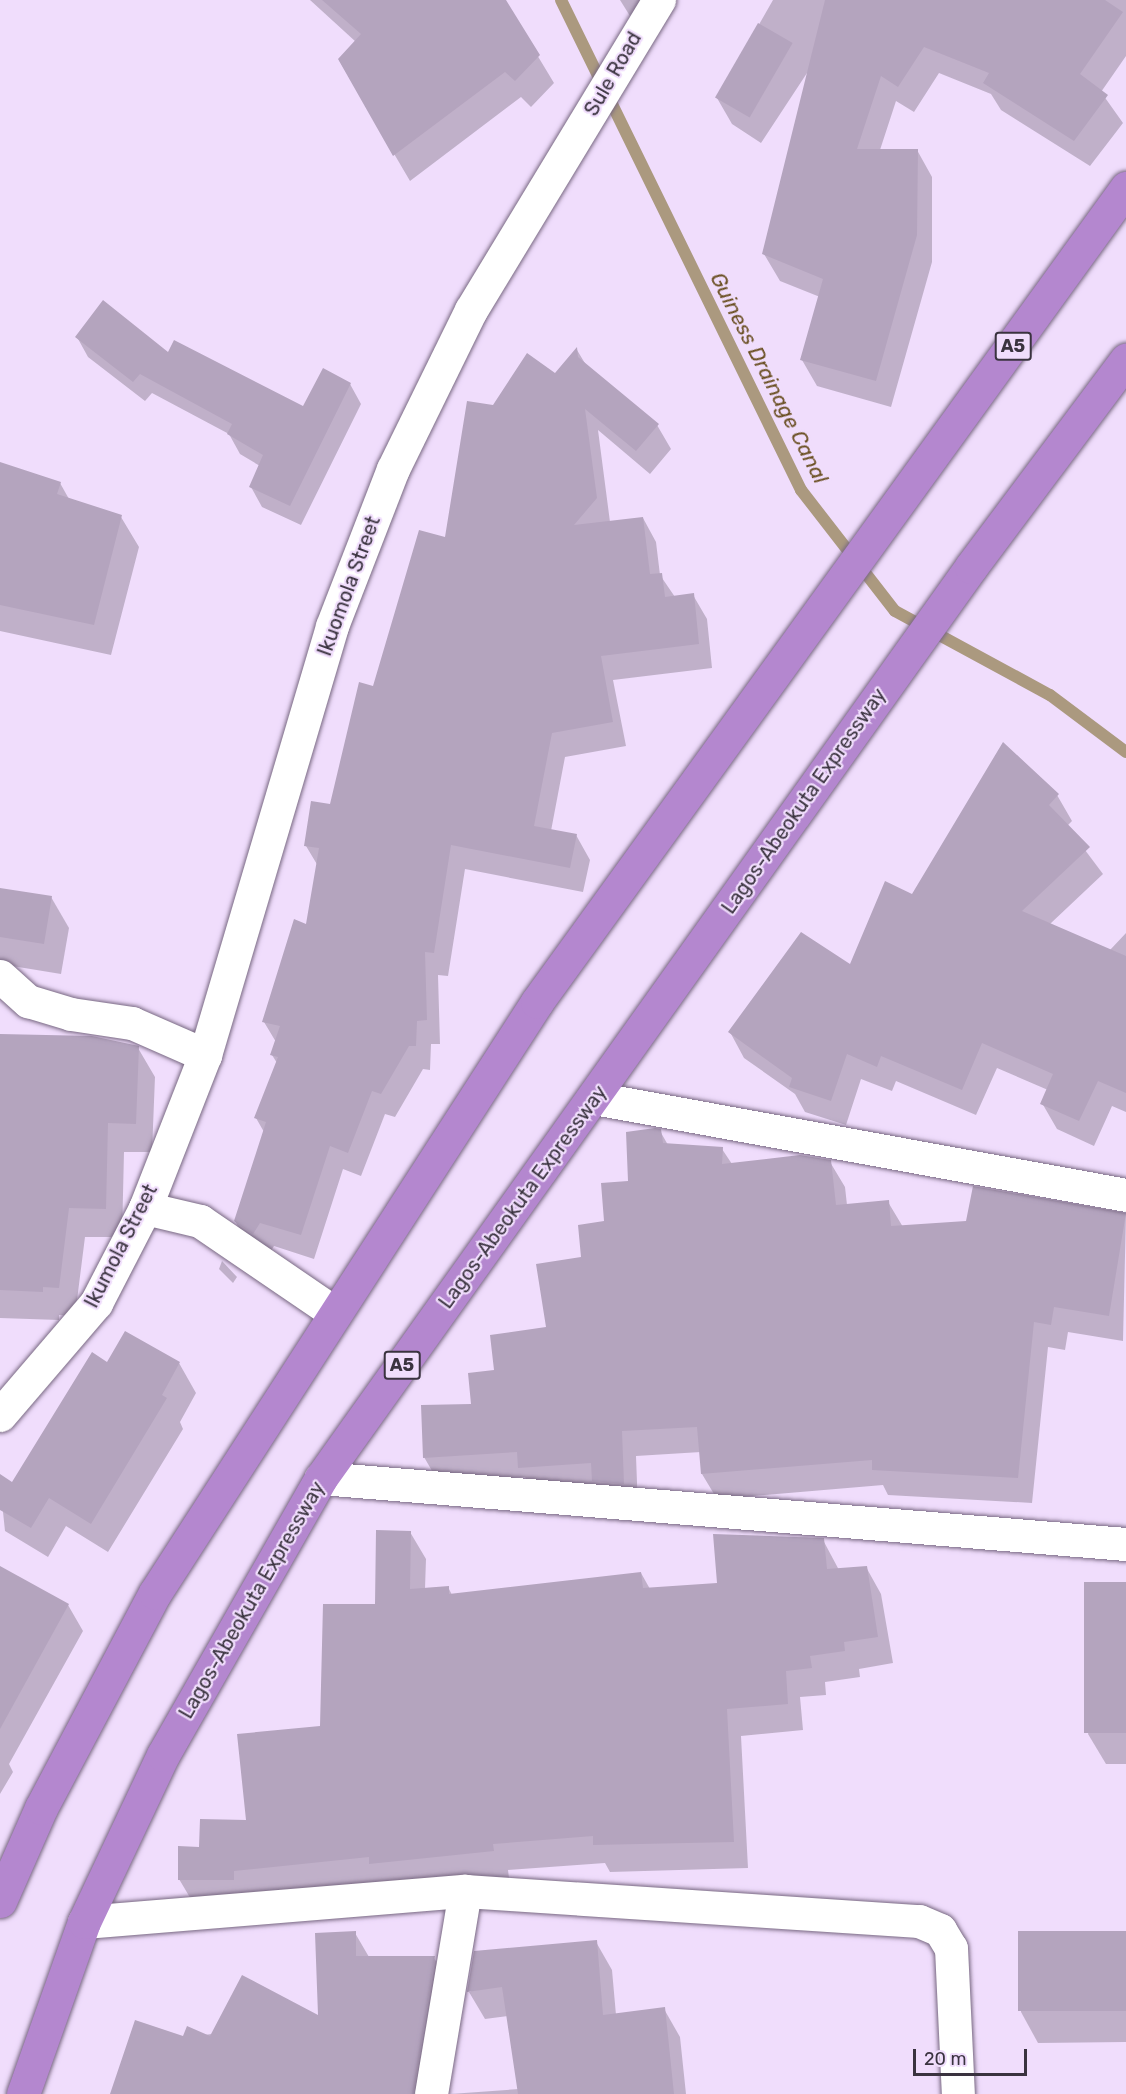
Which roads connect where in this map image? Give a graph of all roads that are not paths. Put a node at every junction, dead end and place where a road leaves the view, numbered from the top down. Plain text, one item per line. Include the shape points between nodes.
1 (659, 0) edge
2 (569, 149) joint
3 (1126, 188) edge
4 (1126, 360) edge
5 (0, 976) edge
6 (205, 1054) junction
7 (594, 1098) junction
8 (1126, 1195) edge
9 (145, 1208) junction
10 (335, 1313) junction
11 (0, 1415) edge
12 (321, 1478) junction
13 (1126, 1544) edge
14 (465, 1891) junction
15 (0, 1901) edge
16 (84, 1922) junction
17 (23, 2094) edge
18 (431, 2094) edge
19 (958, 2094) edge

1 - 2 street, Sule Road
2 - 6 street, Ikuomola Street via 471,310 393,469 332,626
3 - 10 highway, A5 via 807,635 537,1002
4 - 7 highway, Lagos-Abeokuta Expressway / A5 via 971,567
5 - 6 street via 28,1001 71,1014 132,1023
6 - 9 street, Ikumola Street
7 - 8 street
7 - 12 highway, Lagos-Abeokuta Expressway / A5
9 - 10 street via 200,1221
9 - 11 street, Ikumola Street via 96,1303
10 - 15 highway, A5 via 155,1593 41,1808
12 - 13 street
12 - 16 highway, Lagos-Abeokuta Expressway / A5 via 163,1755
14 - 16 street
14 - 18 street
14 - 19 street via 919,1921 940,1930 951,1948
16 - 17 highway, Lagos-Abeokuta Expressway / A5

